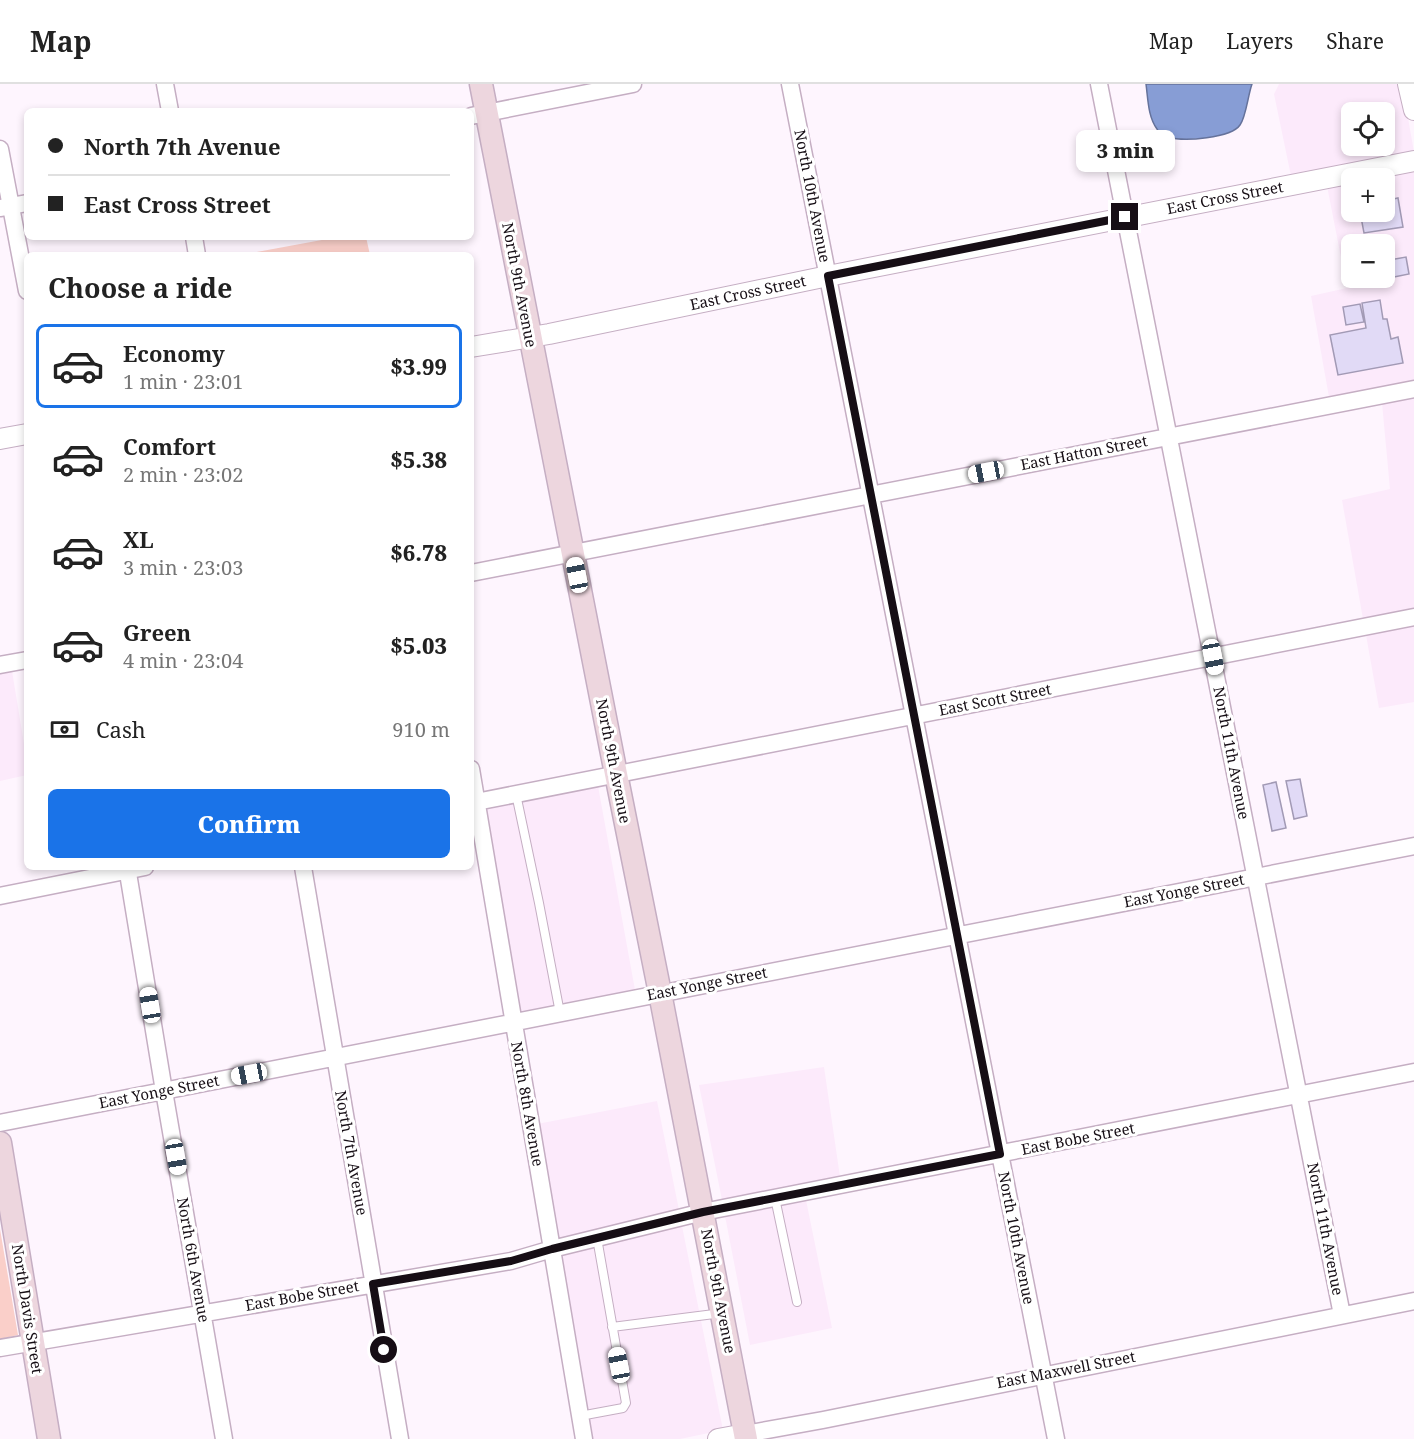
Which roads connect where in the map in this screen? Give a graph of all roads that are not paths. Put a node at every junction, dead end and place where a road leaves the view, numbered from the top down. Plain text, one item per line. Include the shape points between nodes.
1 (165, 84) edge
2 (481, 84) edge
3 (629, 84) edge
4 (790, 84) edge
5 (1099, 84) edge
6 (1408, 84) edge
7 (169, 108) edge
8 (1414, 110) edge
9 (479, 115) edge
10 (0, 149) edge
11 (1414, 161) edge
12 (13, 206) edge
13 (1125, 217) junction
14 (24, 273) edge
15 (828, 276) junction
16 (530, 338) junction
17 (474, 347) edge
18 (1414, 388) edge
19 (24, 435) edge
20 (1169, 436) junction
21 (0, 439) edge
22 (871, 495) junction
23 (573, 553) junction
24 (474, 572) edge
25 (1414, 617) edge
26 (1213, 657) junction
27 (24, 661) edge
28 (0, 665) edge
29 (914, 716) junction
30 (616, 774) junction
31 (516, 794) junction
32 (474, 802) edge
33 (1414, 846) edge
34 (123, 870) edge
35 (128, 870) edge
36 (304, 870) edge
37 (1255, 877) junction
38 (0, 896) edge
39 (957, 935) junction
40 (660, 993) junction
41 (560, 1013) junction
42 (513, 1022) junction
43 (335, 1057) junction
44 (1414, 1072) edge
45 (164, 1091) junction
46 (1298, 1095) junction
47 (0, 1123) edge
48 (0, 1143) edge
49 (1000, 1154) junction
50 (775, 1198) junction
51 (703, 1212) junction
52 (597, 1238) junction
53 (552, 1249) junction
54 (373, 1284) junction
55 (1414, 1301) edge
56 (797, 1302) dead end
57 (202, 1313) junction
58 (722, 1313) junction
59 (1342, 1315) junction
60 (612, 1327) junction
61 (32, 1341) junction
62 (0, 1348) edge
63 (1043, 1375) junction
64 (580, 1416) junction
65 (745, 1436) edge
66 (49, 1439) edge
67 (224, 1439) edge
68 (400, 1439) edge
69 (584, 1439) edge
70 (718, 1439) edge
71 (1056, 1439) edge

1 - 7 street
2 - 9 main road, North 9th Avenue
3 - 9 street
4 - 15 street, North 10th Avenue
5 - 13 street, North 11th Avenue
6 - 8 street
9 - 16 main road, North 9th Avenue
10 - 12 street
11 - 13 street, East Cross Street
12 - 14 street
13 - 15 street, East Cross Street
13 - 20 street, North 11th Avenue
15 - 16 street, East Cross Street
15 - 22 street, North 10th Avenue
16 - 17 street, East Cross Street
16 - 23 main road, North 9th Avenue
18 - 20 street, East Hatton Street
19 - 21 street
20 - 22 street, East Hatton Street
20 - 26 street, North 11th Avenue
22 - 23 street, East Hatton Street
22 - 29 street, North 10th Avenue
23 - 24 street, East Hatton Street
23 - 30 main road, North 9th Avenue
25 - 26 street, East Scott Street
26 - 29 street, East Scott Street
26 - 37 street, North 11th Avenue
27 - 28 street
29 - 30 street, East Scott Street
29 - 39 street, North 10th Avenue
30 - 31 street, East Scott Street
30 - 40 main road, North 9th Avenue
31 - 32 street, East Scott Street
31 - 41 lane
32 - 42 street, North 8th Avenue
33 - 37 street, East Yonge Street
34 - 38 street
35 - 45 street, North 6th Avenue
36 - 43 street, North 7th Avenue
37 - 39 street, East Yonge Street
37 - 46 street, North 11th Avenue
39 - 40 street, East Yonge Street
39 - 49 street, North 10th Avenue
40 - 41 street, East Yonge Street
40 - 51 main road, North 9th Avenue
41 - 42 street, East Yonge Street
42 - 43 street, East Yonge Street
42 - 53 street, North 8th Avenue
43 - 45 street, East Yonge Street
43 - 54 street, North 7th Avenue
44 - 46 street, East Bobe Street
45 - 47 street, East Yonge Street
45 - 57 street, North 6th Avenue
46 - 49 street, East Bobe Street
46 - 59 street, North 11th Avenue
48 - 61 main road, North Davis Street
49 - 50 street, East Bobe Street
49 - 63 street, North 10th Avenue
50 - 51 street, East Bobe Street
50 - 56 lane
51 - 52 street, East Bobe Street
51 - 58 main road, North 9th Avenue
52 - 53 street, East Bobe Street
52 - 60 lane
53 - 54 street, East Bobe Street via 511,1261
53 - 64 street, North 8th Avenue
54 - 57 street, East Bobe Street
54 - 68 street, North 7th Avenue
55 - 59 street, East Maxwell Street
57 - 61 street, East Bobe Street
57 - 67 street, North 6th Avenue
58 - 60 lane
58 - 65 main road, North 9th Avenue
59 - 63 street, East Maxwell Street
60 - 64 lane via 626,1403 623,1408
61 - 62 street, East Bobe Street
61 - 66 main road, North Davis Street
63 - 65 street, East Maxwell Street
63 - 71 street, North 10th Avenue
64 - 69 street, North 8th Avenue
65 - 70 street, East Maxwell Street

